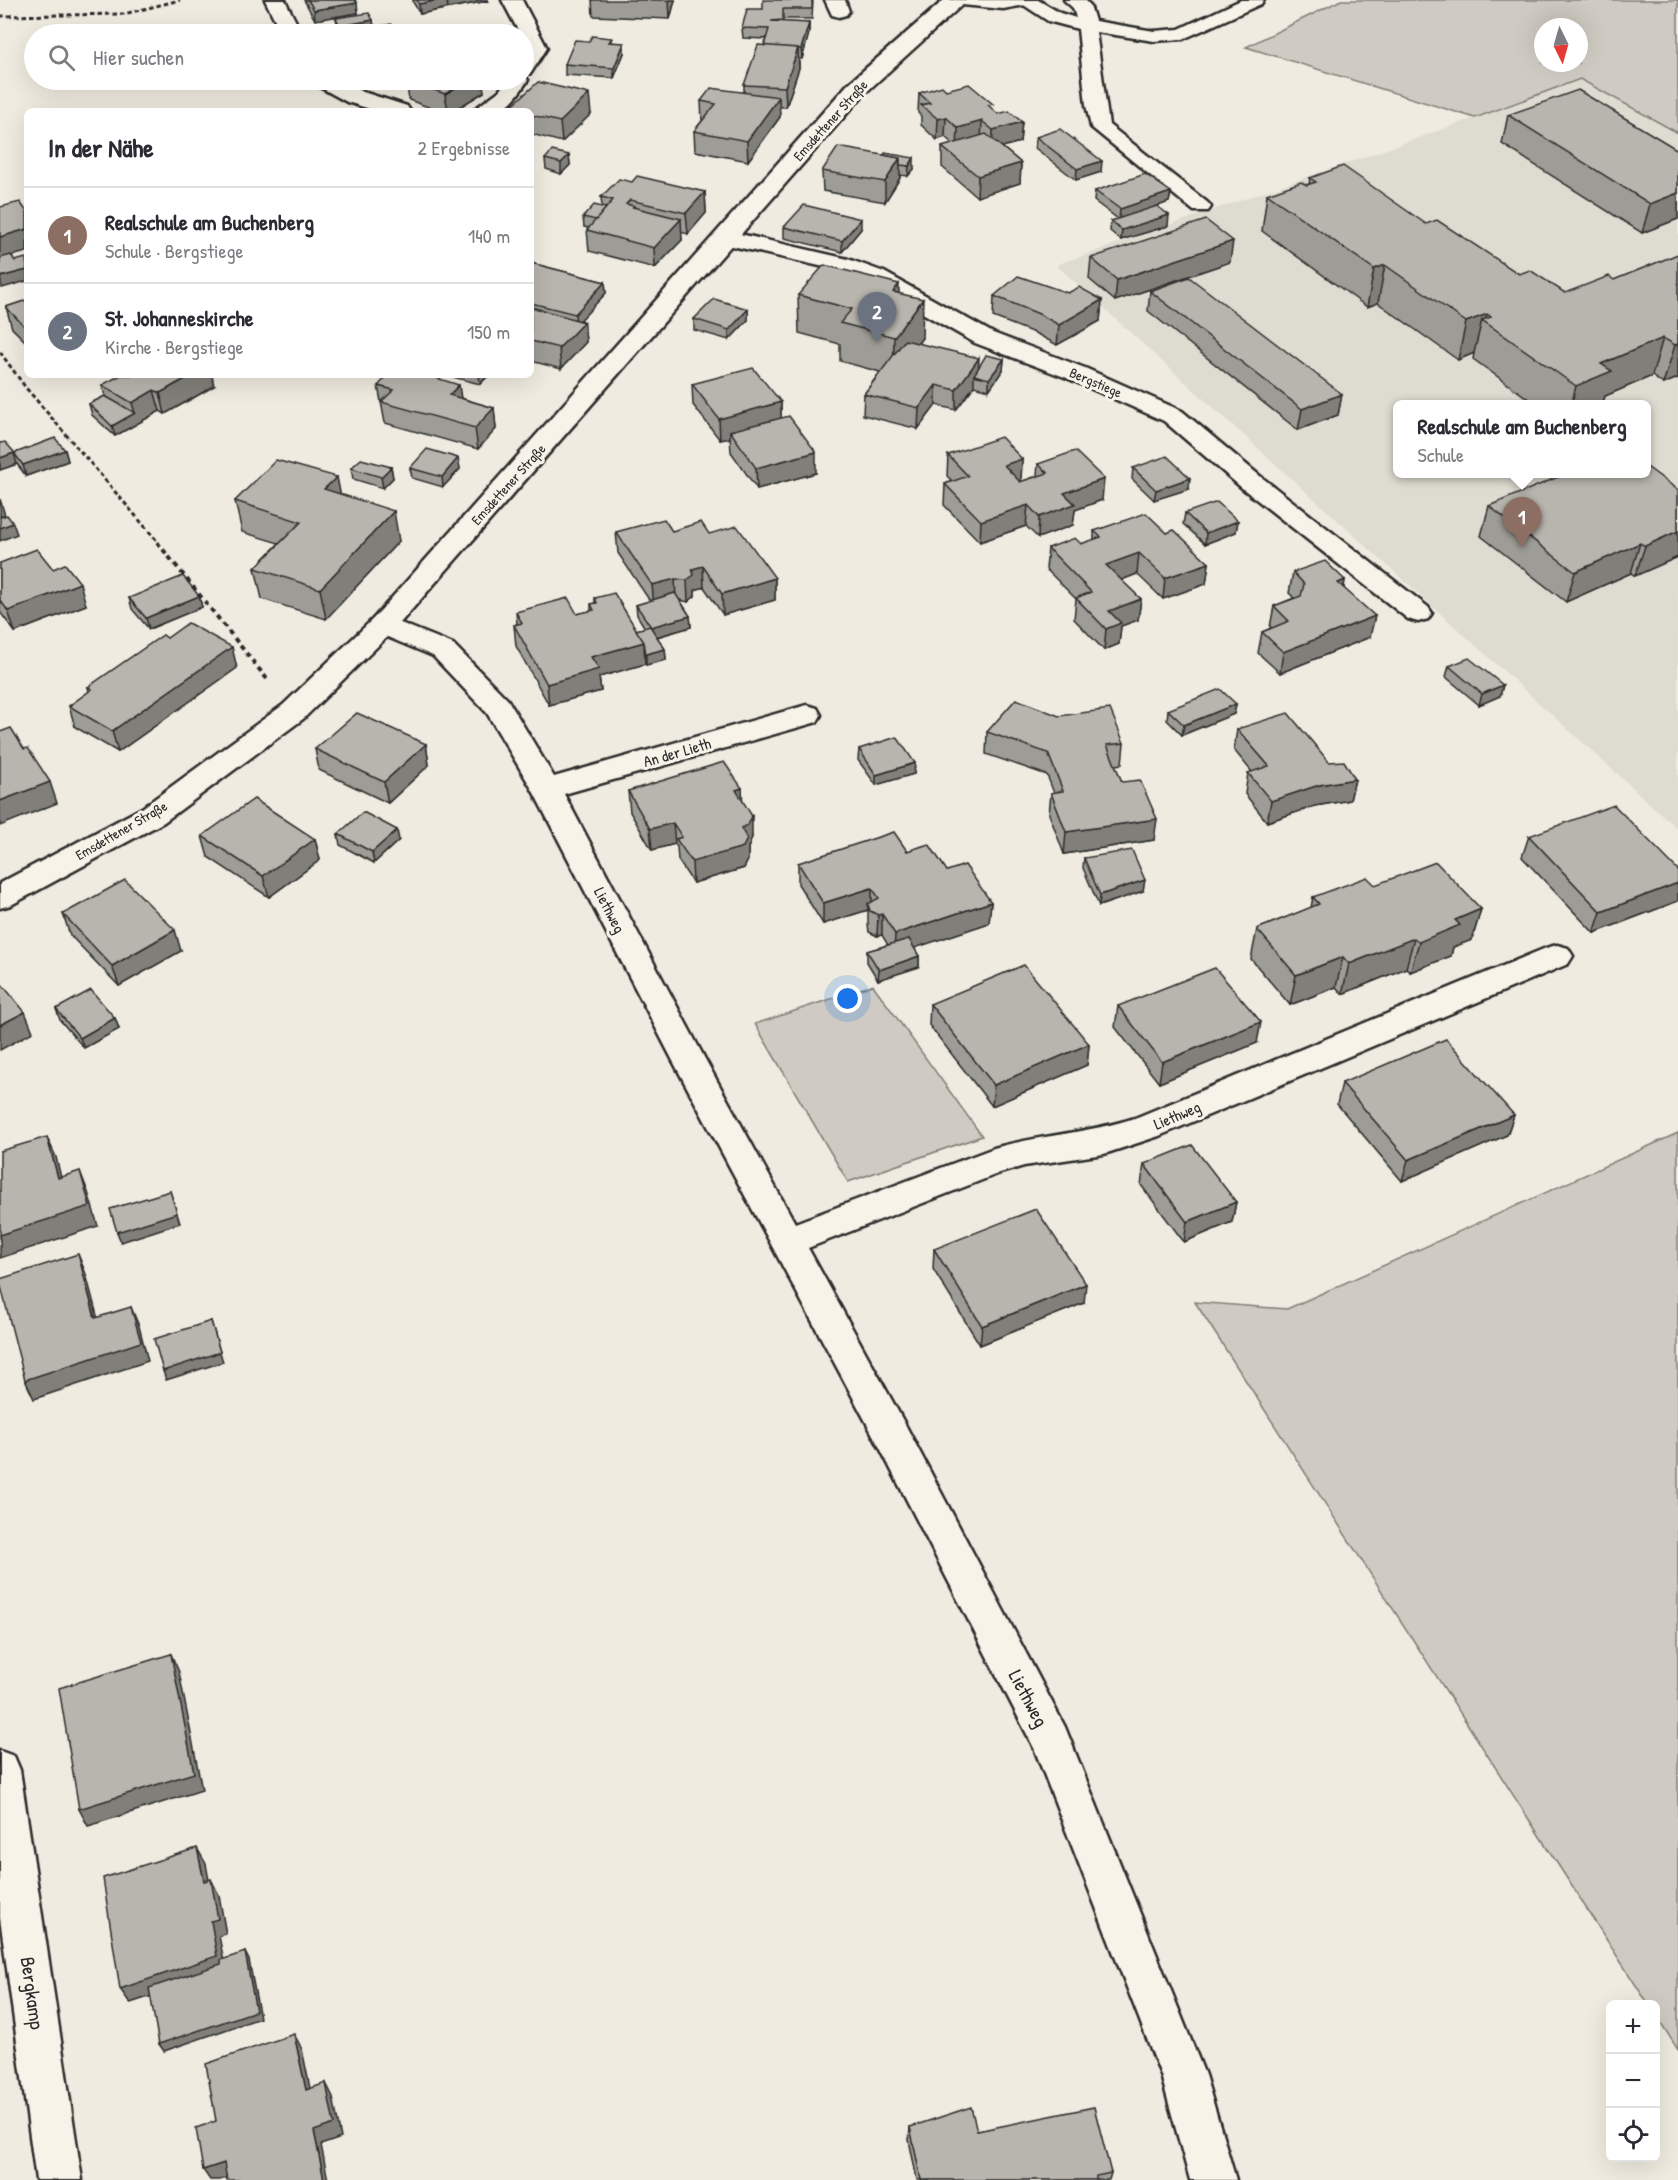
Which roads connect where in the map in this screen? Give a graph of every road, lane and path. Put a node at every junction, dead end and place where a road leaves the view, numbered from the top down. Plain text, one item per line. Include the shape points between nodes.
1 (180, 0) edge
2 (275, 0) edge
3 (512, 0) edge
4 (956, 0) edge
5 (966, 0) edge
6 (1025, 0) edge
7 (1073, 0) edge
8 (1225, 0) edge
9 (1255, 0) edge
10 (0, 16) edge
11 (1220, 18) junction
12 (287, 24) edge
13 (524, 24) edge
14 (1084, 25) junction
15 (343, 90) edge
16 (510, 90) edge
17 (390, 108) edge
18 (488, 108) edge
19 (1201, 207) dead end
20 (727, 238) junction
21 (0, 352) edge
22 (1418, 613) dead end
23 (383, 625) junction
24 (293, 712) junction
25 (807, 715) dead end
26 (547, 789) junction
27 (0, 897) edge
28 (1557, 956) dead end
29 (787, 1241) junction
30 (0, 1770) edge
31 (59, 2180) edge
32 (1213, 2180) edge

1 - 10 path via 124,14
2 - 12 street
3 - 13 street
4 - 20 street, Emsdettener Straße via 856,88
5 - 6 street
6 - 14 lane via 1054,17
7 - 14 lane via 1081,5
8 - 11 lane
9 - 11 lane
11 - 14 lane via 1183,34 1154,36
14 - 19 lane via 1100,127
15 - 17 street
16 - 18 street
20 - 22 street, Bergstiege via 876,276 984,338 1173,416
20 - 23 street, Emsdettener Straße
21 - 24 path
23 - 24 street, Emsdettener Straße
23 - 26 street, Liethweg via 443,650 498,707
24 - 27 street, Emsdettener Straße via 153,815
25 - 26 street, An der Lieth
26 - 29 street, Liethweg
28 - 29 street, Liethweg via 1147,1127 1104,1141 994,1161
29 - 32 street, Liethweg via 1051,1740 1183,2075
30 - 31 street, Bergkamp

